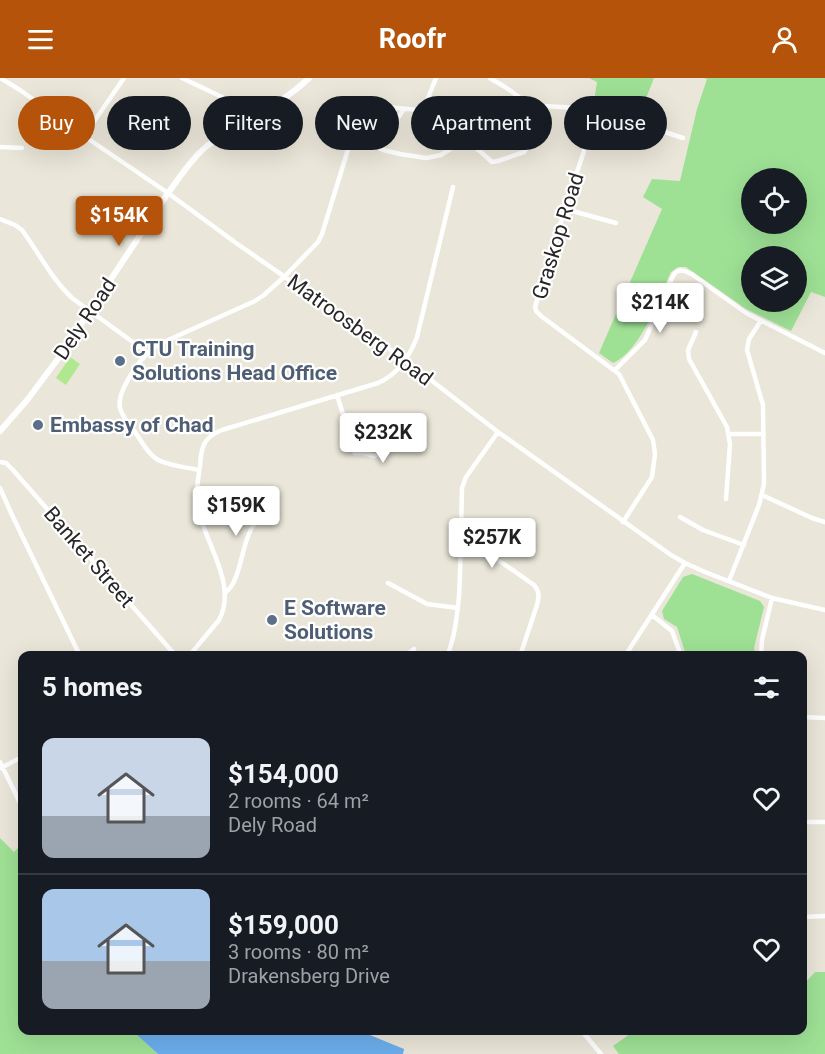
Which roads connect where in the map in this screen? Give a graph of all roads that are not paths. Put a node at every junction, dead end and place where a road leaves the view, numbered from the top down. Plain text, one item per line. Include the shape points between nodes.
1 (0, 78) edge
2 (123, 78) edge
3 (182, 78) edge
4 (309, 78) edge
5 (436, 78) edge
6 (490, 78) edge
7 (28, 96) edge
8 (220, 96) edge
9 (429, 96) edge
10 (517, 96) edge
11 (399, 110) edge
12 (403, 110) junction
13 (411, 110) edge
14 (399, 118) edge
15 (95, 120) edge
16 (667, 133) edge
17 (683, 138) dead end
18 (95, 144) edge
19 (0, 147) edge
20 (18, 148) edge
21 (348, 150) edge
22 (386, 150) edge
23 (449, 150) edge
24 (479, 150) edge
25 (526, 150) edge
26 (584, 150) edge
27 (453, 187) dead end
28 (168, 194) junction
29 (565, 209) junction
30 (0, 219) edge
31 (616, 223) dead end
32 (285, 276) junction
33 (89, 311) junction
34 (760, 322) junction
35 (696, 332) dead end
36 (148, 352) junction
37 (825, 353) edge
38 (405, 360) junction
39 (615, 370) junction
40 (337, 396) junction
41 (14, 414) junction
42 (0, 425) edge
43 (0, 431) edge
44 (498, 432) junction
45 (728, 434) junction
46 (764, 434) junction
47 (398, 441) dead end
48 (0, 462) edge
49 (199, 470) junction
50 (0, 488) edge
51 (762, 495) junction
52 (0, 496) edge
53 (726, 499) dead end
54 (269, 514) dead end
55 (12, 515) junction
56 (680, 517) dead end
57 (623, 522) junction
58 (825, 522) edge
59 (461, 534) junction
60 (744, 545) junction
61 (685, 563) junction
62 (729, 581) junction
63 (388, 583) dead end
64 (226, 592) junction
65 (772, 598) junction
66 (458, 608) junction
67 (825, 610) edge
68 (652, 615) junction
69 (414, 649) dead end
70 (78, 651) edge
71 (172, 651) edge
72 (193, 651) edge
73 (411, 651) edge
74 (449, 651) edge
75 (522, 651) edge
76 (629, 651) edge
77 (679, 651) edge
78 (761, 651) edge
79 (807, 717) edge
80 (825, 718) edge
81 (18, 759) edge
82 (1, 766) edge
83 (18, 799) edge
84 (807, 822) edge
85 (825, 822) edge
86 (825, 916) edge
87 (807, 917) edge
88 (584, 1035) edge
89 (601, 1054) edge

1 - 7 street, Matroosberg Road
2 - 15 street
3 - 8 street
4 - 28 street, Dely Road via 288,96 208,146
5 - 9 street
6 - 10 street
11 - 12 street
12 - 13 street
12 - 14 street
16 - 17 street
18 - 28 street, Matroosberg Road
19 - 20 street
21 - 32 street via 322,234
22 - 23 street via 426,158
24 - 25 street via 496,162
26 - 29 street, Graskop Road
27 - 38 street via 417,337
28 - 32 street, Matroosberg Road
28 - 33 street, Dely Road
29 - 31 street
29 - 39 street, Graskop Road via 536,308 541,316
30 - 33 street via 22,230 60,287
32 - 36 street via 255,301
32 - 38 street, Matroosberg Road
33 - 36 street
33 - 41 street, Dely Road
34 - 37 street
34 - 39 street via 684,270 677,271 645,340
34 - 46 street via 747,350 763,405
35 - 45 street via 688,350 689,359
36 - 49 street via 122,391 120,410 157,459
38 - 40 street via 384,380
38 - 44 street, Matroosberg Road
39 - 57 street, Graskop Road via 655,446 651,480
40 - 47 street via 355,453 374,456
40 - 49 street via 215,433 204,444
41 - 42 street, Dely Road
41 - 43 street, Dely Road
44 - 57 street, Matroosberg Road
44 - 59 street via 463,483
45 - 46 street
45 - 53 street
46 - 51 street
48 - 71 street, Banket Street via 13,470
49 - 64 street via 198,509
50 - 55 street
51 - 58 street
51 - 60 street
52 - 55 street
54 - 64 street via 254,524
55 - 70 street
56 - 60 street
57 - 61 street, Matroosberg Road
59 - 66 street
59 - 75 street via 538,589 537,605
60 - 62 street
61 - 62 street, Matroosberg Road
61 - 68 street
62 - 65 street, Matroosberg Road
63 - 66 street via 427,604
64 - 72 street via 219,620
65 - 67 street, Matroosberg Road
65 - 78 street
66 - 74 street
68 - 76 street
68 - 77 street via 672,631
69 - 73 street
79 - 80 street
81 - 82 street
82 - 83 street
84 - 85 street
86 - 87 street
88 - 89 street

